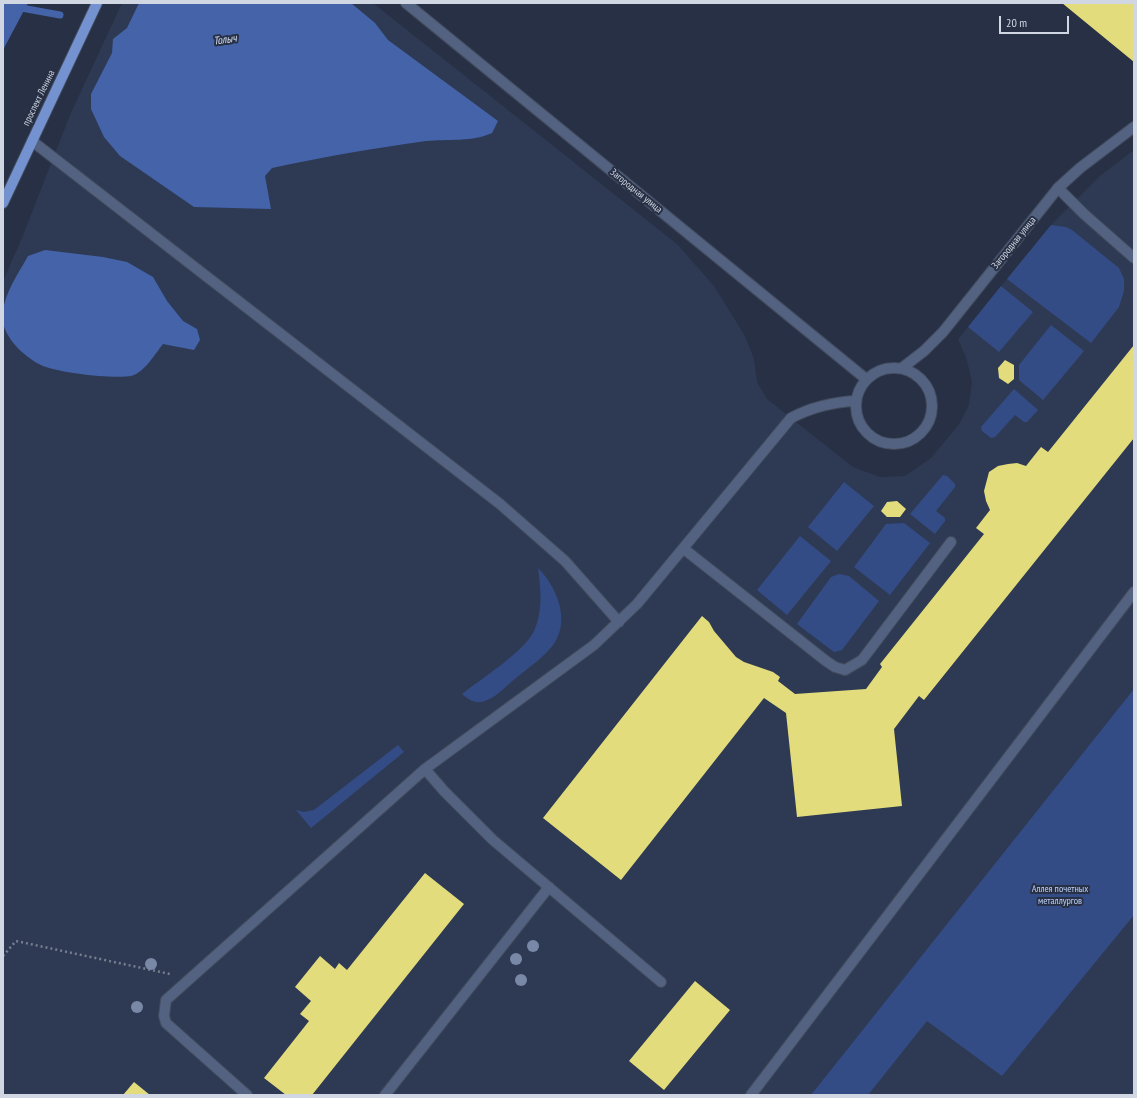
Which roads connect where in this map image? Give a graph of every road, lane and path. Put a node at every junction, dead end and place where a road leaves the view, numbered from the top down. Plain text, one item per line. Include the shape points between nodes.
1 (97, 3) edge
2 (406, 3) edge
3 (1134, 127) edge
4 (32, 141) junction
5 (1058, 188) junction
6 (3, 203) edge
7 (1134, 258) edge
8 (902, 368) junction
9 (866, 378) junction
10 (856, 400) junction
11 (951, 542) dead end
12 (684, 549) junction
13 (1134, 592) edge
14 (619, 622) junction
15 (425, 769) junction
16 (549, 887) junction
17 (3, 956) edge
18 (190, 979) junction
19 (661, 982) dead end
20 (247, 1095) edge
21 (385, 1095) edge
22 (751, 1095) edge

1 - 4 main road, проспект Ленина
2 - 9 street, Загородная улица
3 - 5 street, Загородная улица
4 - 6 main road, проспект Ленина
4 - 14 street via 500,504 565,561
5 - 7 street
5 - 8 street, Загородная улица via 943,332
8 - 9 street via 877,371
8 - 10 street via 914,373 924,382 930,393 930,419 924,430 914,439 890,444 878,441 860,424
9 - 10 street via 859,388
10 - 12 street via 834,402 809,409 791,418
11 - 12 street via 862,660 845,670 826,661
12 - 14 street
13 - 22 street
14 - 15 street via 594,645
15 - 16 street via 469,816
15 - 18 street
16 - 19 street
16 - 21 street
17 - 18 path via 16,941
18 - 20 street via 166,1000 166,1022

